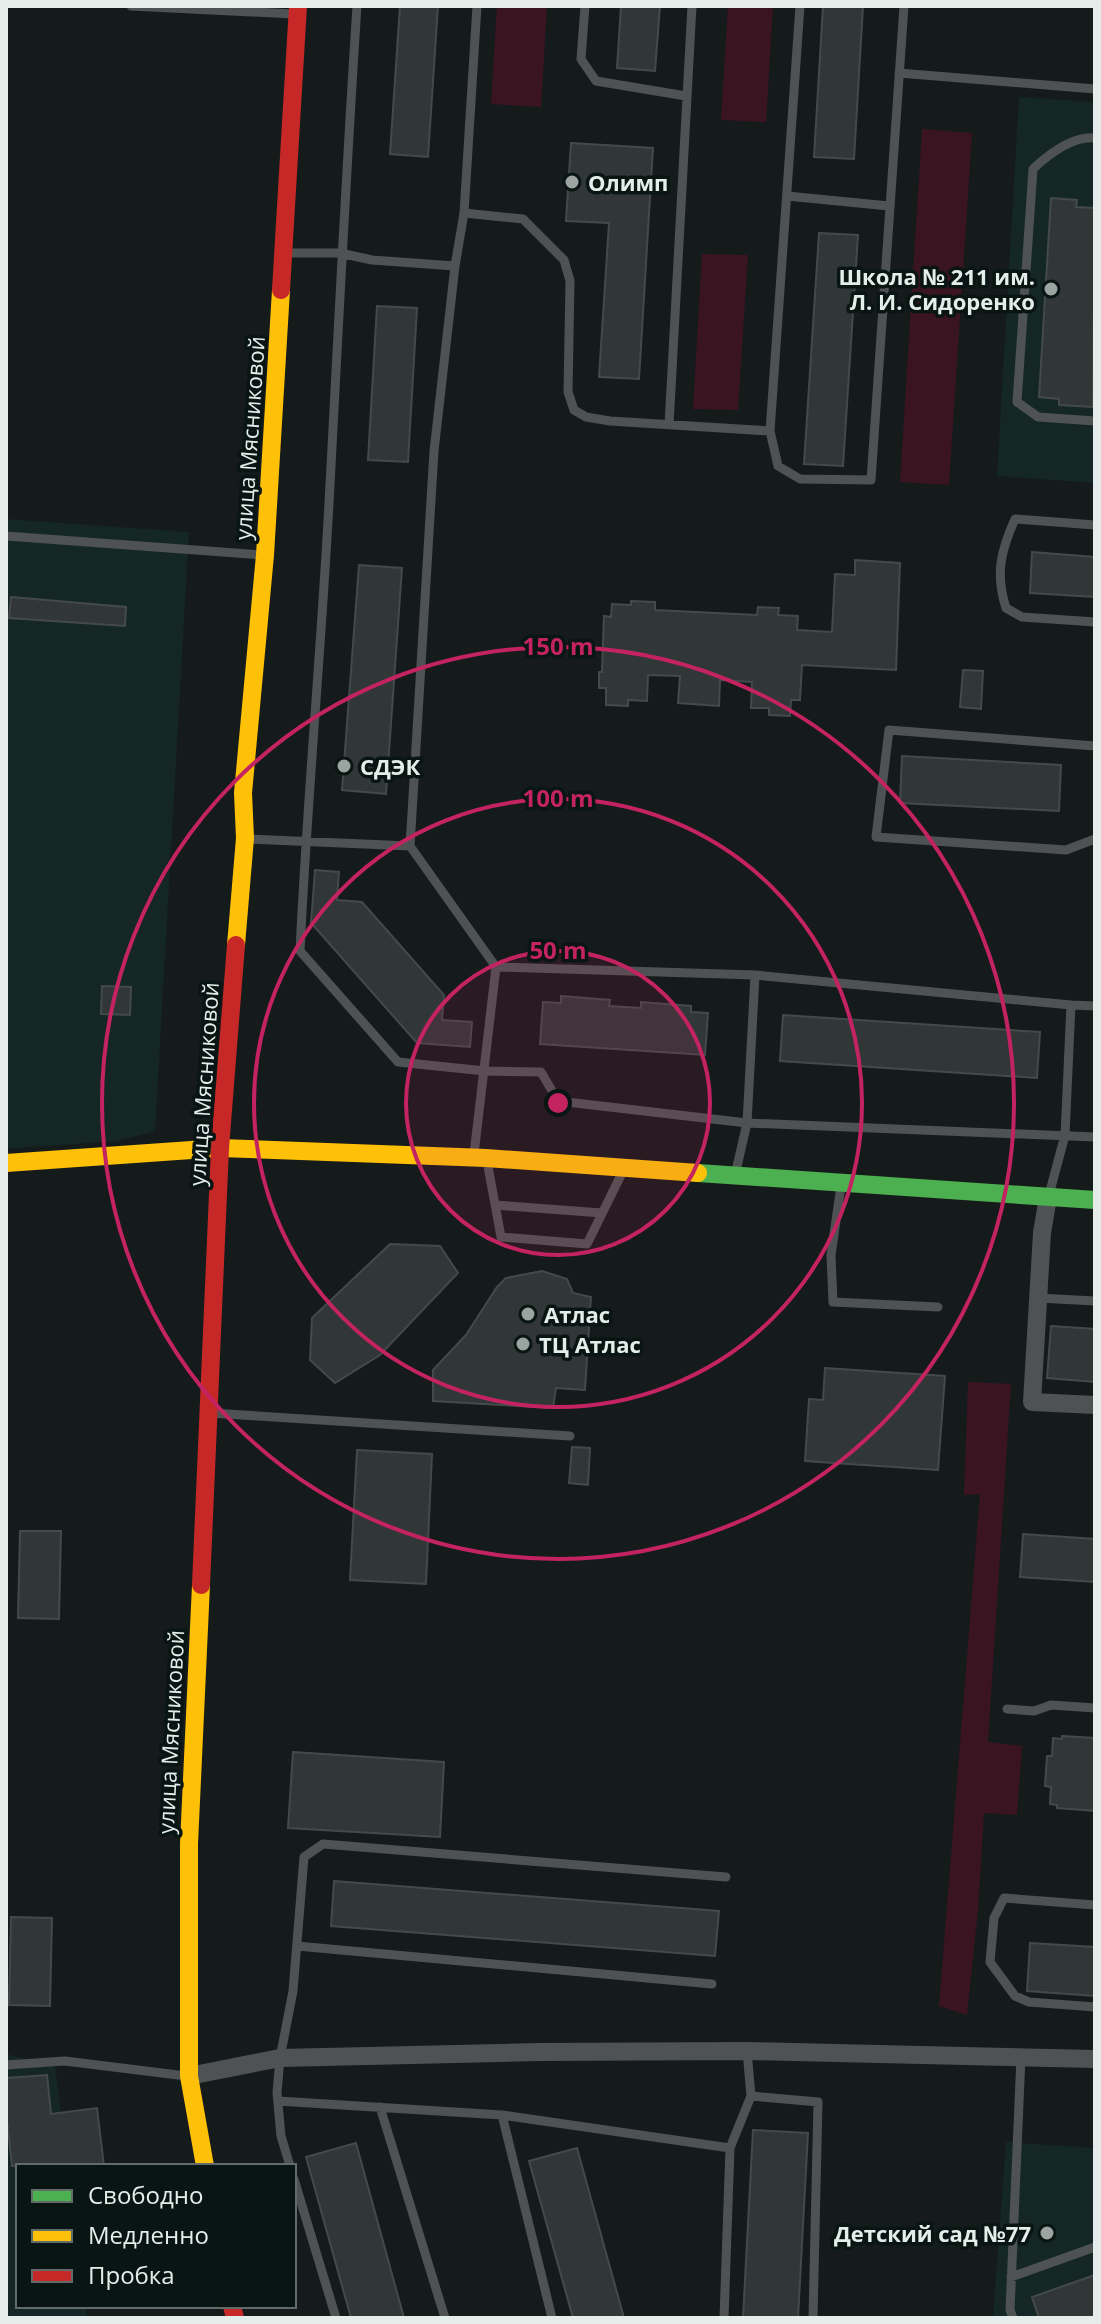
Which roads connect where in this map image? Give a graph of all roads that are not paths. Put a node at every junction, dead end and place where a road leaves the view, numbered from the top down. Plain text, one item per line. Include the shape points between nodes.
1 (131, 6) edge
2 (357, 6) edge
3 (477, 6) edge
4 (585, 6) edge
5 (692, 6) edge
6 (800, 6) edge
7 (904, 6) edge
8 (298, 10) edge
9 (899, 73) junction
10 (1095, 89) edge
11 (686, 96) junction
12 (1095, 138) edge
13 (787, 196) junction
14 (889, 206) junction
15 (464, 213) junction
16 (285, 253) junction
17 (340, 253) junction
18 (455, 266) junction
19 (1095, 421) edge
20 (669, 425) junction
21 (770, 431) junction
22 (1095, 525) edge
23 (6, 536) edge
24 (265, 555) junction
25 (1095, 622) edge
26 (1095, 746) edge
27 (245, 838) junction
28 (1095, 838) edge
29 (305, 840) junction
30 (410, 846) junction
31 (496, 967) junction
32 (755, 975) junction
33 (1071, 1005) junction
34 (1095, 1006) edge
35 (485, 1071) junction
36 (747, 1123) junction
37 (1065, 1135) junction
38 (1095, 1137) edge
39 (220, 1148) junction
40 (480, 1157) junction
41 (6, 1163) edge
42 (625, 1167) junction
43 (735, 1175) junction
44 (841, 1182) junction
45 (1048, 1197) junction
46 (1095, 1200) edge
47 (495, 1205) junction
48 (602, 1213) junction
49 (1038, 1298) junction
50 (1095, 1301) edge
51 (938, 1307) dead end
52 (1095, 1405) edge
53 (208, 1413) junction
54 (570, 1436) dead end
55 (1095, 1708) edge
56 (1007, 1709) dead end
57 (726, 1877) dead end
58 (1095, 1905) edge
59 (297, 1946) junction
60 (712, 1984) dead end
61 (1095, 2007) edge
62 (747, 2051) junction
63 (1021, 2057) junction
64 (280, 2058) junction
65 (1095, 2059) edge
66 (6, 2065) edge
67 (189, 2076) junction
68 (751, 2096) junction
69 (278, 2101) junction
70 (380, 2107) junction
71 (502, 2115) junction
72 (730, 2148) junction
73 (205, 2164) edge
74 (289, 2164) edge
75 (296, 2186) edge
76 (1095, 2247) edge
77 (1011, 2277) junction
78 (336, 2318) edge
79 (445, 2318) edge
80 (552, 2318) edge
81 (724, 2318) edge
82 (813, 2318) edge
83 (1013, 2318) edge

1 - 8 lane
2 - 17 lane
3 - 15 lane
4 - 11 lane via 581,59 596,81
5 - 11 lane
6 - 13 lane
7 - 9 lane
8 - 16 street, улица Мясниковой
9 - 10 lane
9 - 14 lane
11 - 20 lane
12 - 19 lane via 1052,151 1033,169 1017,402 1038,417
13 - 14 lane
13 - 21 lane
14 - 21 lane via 871,480 800,479 778,466
15 - 18 lane
15 - 20 lane via 523,219 564,260 570,281 568,392 574,410 610,421
16 - 17 lane
16 - 24 street, улица Мясниковой
17 - 18 lane
17 - 29 lane via 329,506
18 - 30 lane via 434,451
20 - 21 lane
22 - 25 lane via 1015,519 1002,547 1000,588 1006,608 1022,617
23 - 24 lane
24 - 27 street, улица Мясниковой via 243,793
26 - 28 lane via 889,730 876,837 1066,850
27 - 29 lane
27 - 39 street, улица Мясниковой
29 - 30 lane
29 - 35 lane via 300,951 398,1062
30 - 31 lane
31 - 32 lane
31 - 35 lane
32 - 33 lane
32 - 36 lane
33 - 34 lane
33 - 37 lane
35 - 36 lane via 541,1072 558,1101
35 - 40 lane
36 - 37 lane
36 - 43 lane
37 - 38 lane
37 - 45 lane
39 - 40 street
39 - 41 street
39 - 53 street, улица Мясниковой
40 - 42 street
40 - 47 lane
42 - 43 street
42 - 48 lane
43 - 44 street
44 - 45 street
44 - 51 lane via 831,1255 833,1302
45 - 46 street
45 - 49 street
47 - 48 lane
47 - 48 lane via 501,1237 587,1244
49 - 50 lane
49 - 52 street via 1032,1402
53 - 54 lane
53 - 67 street, улица Мясниковой via 189,1844
55 - 56 lane
57 - 59 lane via 323,1844 304,1857
58 - 61 lane via 1004,1898 994,1918 990,1962 1015,1996 1029,2002
59 - 60 lane
59 - 64 lane
62 - 63 street
62 - 64 street
62 - 68 lane
63 - 65 street
63 - 77 lane
64 - 67 street
64 - 69 lane
66 - 67 lane via 65,2061
67 - 73 street, улица Мясниковой
68 - 72 lane
68 - 82 lane via 818,2102
69 - 70 lane
69 - 74 lane
70 - 71 lane
70 - 79 lane
71 - 72 lane
71 - 80 lane
72 - 81 lane
75 - 78 lane
76 - 77 lane
77 - 83 lane

